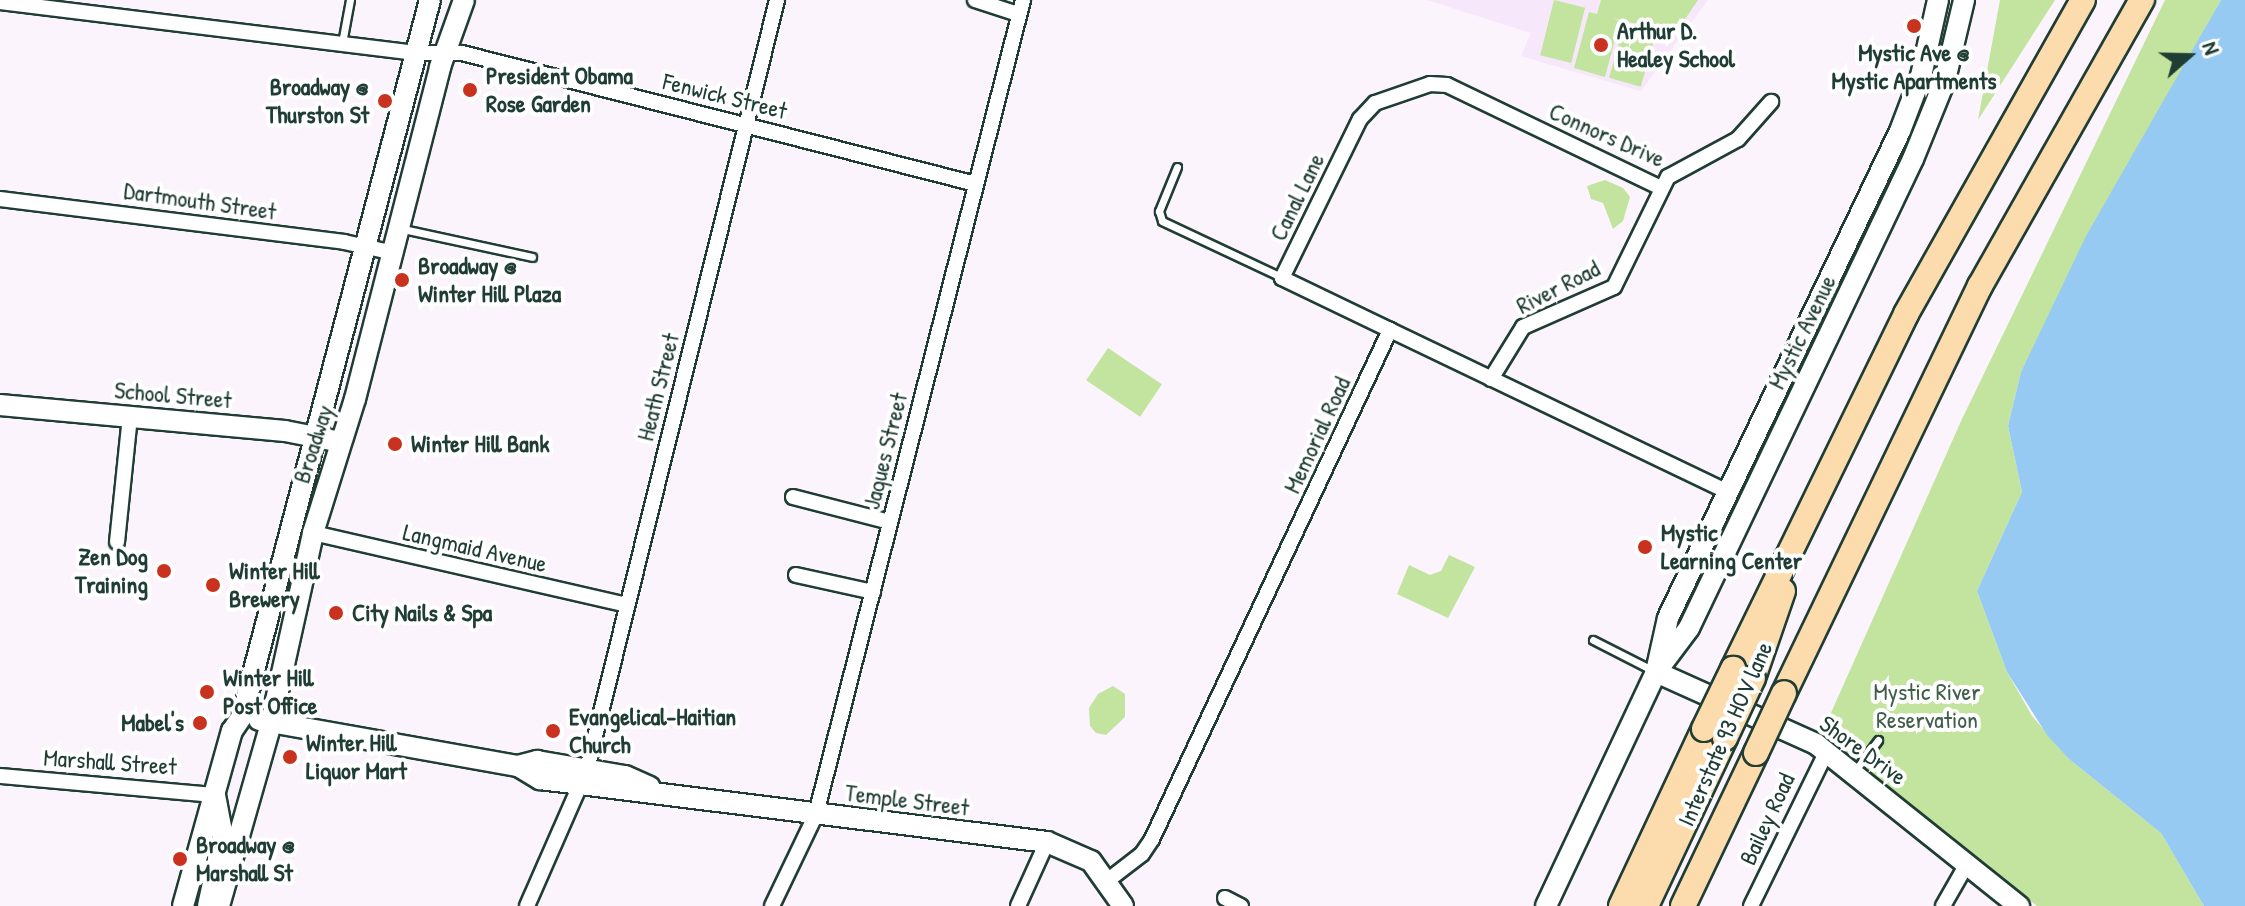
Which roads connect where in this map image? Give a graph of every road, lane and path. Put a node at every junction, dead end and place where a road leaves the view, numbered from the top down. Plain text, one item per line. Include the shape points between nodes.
1 (350, 0) edge
2 (430, 0) edge
3 (464, 0) edge
4 (777, 0) edge
5 (975, 0) edge
6 (1938, 0) edge
7 (1964, 0) edge
8 (2083, 0) edge
9 (2142, 0) edge
10 (0, 2) edge
11 (1020, 7) edge
12 (342, 43) junction
13 (447, 51) junction
14 (416, 53) junction
15 (1452, 87) joint
16 (1771, 102) dead end
17 (747, 124) junction
18 (1177, 167) dead end
19 (976, 184) junction
20 (1661, 188) junction
21 (0, 199) edge
22 (400, 228) junction
23 (364, 247) junction
24 (394, 253) junction
25 (532, 257) dead end
26 (1282, 278) junction
27 (1390, 330) junction
28 (1491, 379) junction
29 (0, 405) edge
30 (130, 417) junction
31 (312, 436) junction
32 (341, 442) junction
33 (1726, 491) junction
34 (793, 497) dead end
35 (890, 522) junction
36 (313, 533) junction
37 (117, 542) dead end
38 (796, 575) dead end
39 (873, 592) junction
40 (627, 605) junction
41 (1593, 640) dead end
42 (1656, 672) junction
43 (242, 716) junction
44 (271, 723) junction
45 (1715, 734) junction
46 (1878, 740) dead end
47 (1827, 751) junction
48 (1854, 772) junction
49 (0, 776) edge
50 (585, 777) junction
51 (215, 795) junction
52 (816, 814) junction
53 (1047, 842) junction
54 (1967, 864) junction
55 (1107, 881) junction
56 (1225, 898) dead end
57 (183, 906) edge
58 (208, 906) edge
59 (219, 906) edge
60 (527, 906) edge
61 (772, 906) edge
62 (1018, 906) edge
63 (1123, 906) edge
64 (1241, 906) edge
65 (1546, 906) edge
66 (1621, 906) edge
67 (1646, 906) edge
68 (1683, 906) edge
69 (1751, 906) edge
70 (1943, 906) edge
71 (2019, 906) edge

1 - 12 lane
2 - 14 main road, Broadway
3 - 13 main road, Broadway
4 - 17 street, Heath Street
5 - 11 street
6 - 33 main road, Mystic Avenue via 1921,76 1900,131
7 - 42 main road, Mystic Avenue via 1945,80 1913,159 1689,628
8 - 45 highway, bridge via 1906,314 1807,512
9 - 68 highway, bridge via 1973,299
10 - 12 street, Fenwick Street
11 - 19 street, Jaques Street
12 - 14 street, Fenwick Street
13 - 14 street, Fenwick Street
13 - 17 street, Fenwick Street
13 - 22 main road, Broadway
14 - 23 main road, Broadway
15 - 20 street, Connors Drive
15 - 26 street, Canal Lane via 1426,85 1364,111
16 - 20 street, Connors Drive via 1738,139 1677,170
17 - 19 street, Fenwick Street
17 - 40 street, Heath Street
18 - 26 lane via 1159,211 1162,221
19 - 35 street, Jaques Street
20 - 28 street, River Road via 1618,283 1523,327
21 - 23 street, Dartmouth Street
22 - 24 main road, Broadway
22 - 25 lane
23 - 24 street, Dartmouth Street
23 - 31 main road, Broadway
24 - 32 main road, Broadway
26 - 27 street, Canal Lane
27 - 28 street
27 - 55 street, Memorial Road via 1152,839 1142,854
28 - 33 street
29 - 30 main road, School Street
30 - 31 main road, School Street
30 - 37 street
31 - 32 main road, School Street
31 - 43 main road, Broadway
32 - 36 main road, Broadway
33 - 42 main road, Mystic Avenue via 1668,618
34 - 35 street
35 - 39 street, Jaques Street
36 - 40 street, Langmaid Avenue
36 - 44 main road, Broadway
38 - 39 street
39 - 52 street, Jaques Street
40 - 50 street, Heath Street
41 - 42 lane
42 - 47 main road, Shore Drive
42 - 65 main road, Mystic Avenue
43 - 44 main road, Temple Street
43 - 51 main road, Broadway via 232,731
44 - 50 main road, Temple Street via 518,766 537,761
44 - 59 main road, Broadway
45 - 66 highway
45 - 67 highway, Interstate 93 HOV lane
46 - 48 lane
47 - 48 main road, Shore Drive
47 - 69 street, Bailey Road
48 - 54 main road, Shore Drive
49 - 51 street, Marshall Street
50 - 52 main road, Temple Street via 625,776 658,790
50 - 60 street, Heath Street
51 - 57 main road, Broadway
51 - 58 main road via 223,837
52 - 53 main road, Temple Street
52 - 61 street, Jaques Street
53 - 55 main road, Temple Street via 1083,855
53 - 62 street
54 - 70 street
54 - 71 main road, Shore Drive
55 - 63 main road, Temple Street
56 - 64 street

